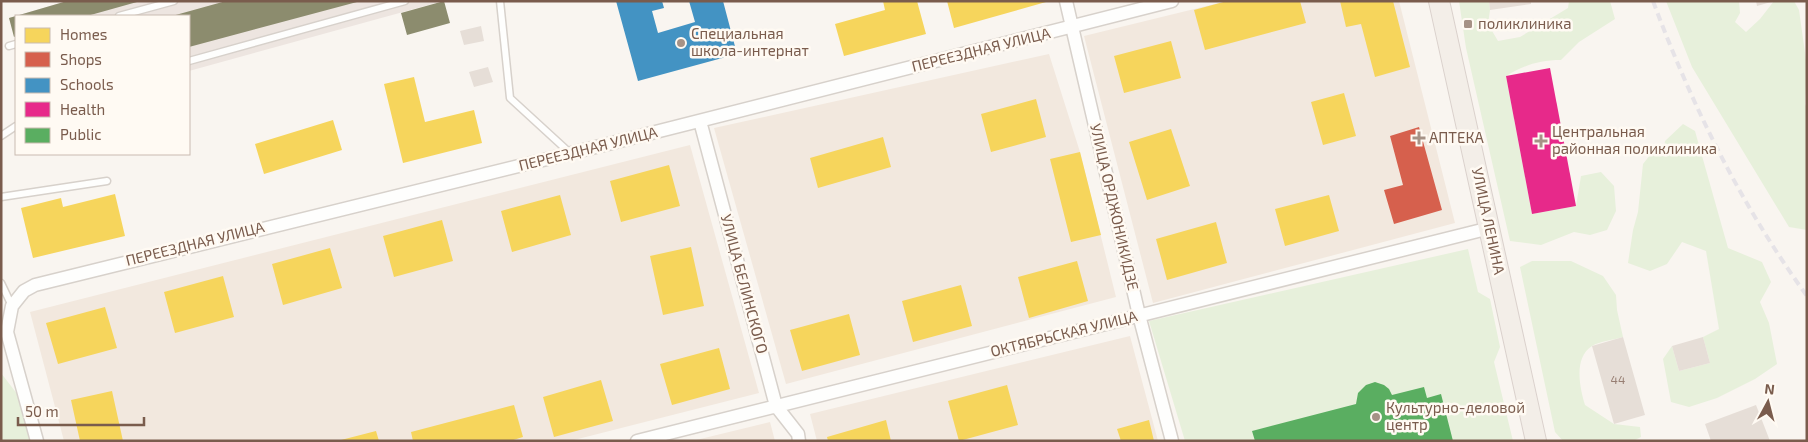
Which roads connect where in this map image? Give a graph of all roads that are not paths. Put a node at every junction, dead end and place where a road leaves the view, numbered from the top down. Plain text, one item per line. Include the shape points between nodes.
1 (174, 1) edge
2 (405, 1) edge
3 (500, 1) edge
4 (1066, 1) edge
5 (1172, 1) edge
6 (1439, 1) edge
7 (123, 15) edge
8 (1072, 27) junction
9 (190, 61) edge
10 (700, 121) junction
11 (15, 127) edge
12 (1, 136) edge
13 (570, 153) junction
14 (107, 181) dead end
15 (1, 197) edge
16 (1490, 228) junction
17 (1, 282) edge
18 (12, 306) junction
19 (1139, 315) junction
20 (776, 406) junction
21 (37, 441) edge
22 (637, 441) edge
23 (800, 441) edge
24 (1172, 441) edge
25 (1536, 441) edge

1 - 7 lane
2 - 9 lane
3 - 13 lane via 510,98
4 - 8 street, УЛИЦА ОРДЖОНИКИДЗЕ
5 - 8 street, ПЕРЕЕЗДНАЯ УЛИЦА
6 - 16 main road, УЛИЦА ЛЕНИНА
8 - 10 street, ПЕРЕЕЗДНАЯ УЛИЦА
8 - 19 street, УЛИЦА ОРДЖОНИКИДЗЕ
10 - 13 street, ПЕРЕЕЗДНАЯ УЛИЦА
10 - 20 street, УЛИЦА БЕЛИНСКОГО
11 - 12 lane
13 - 18 street, ПЕРЕЕЗДНАЯ УЛИЦА via 45,281 24,291
14 - 15 lane
16 - 19 street, ОКТЯБРЬСКАЯ УЛИЦА
16 - 25 main road, УЛИЦА ЛЕНИНА
17 - 18 lane
18 - 21 street via 6,332
19 - 20 street, ОКТЯБРЬСКАЯ УЛИЦА
19 - 24 street, УЛИЦА ОРДЖОНИКИДЗЕ
20 - 22 street, ОКТЯБРЬСКАЯ УЛИЦА
20 - 23 street, УЛИЦА БЕЛИНСКОГО

